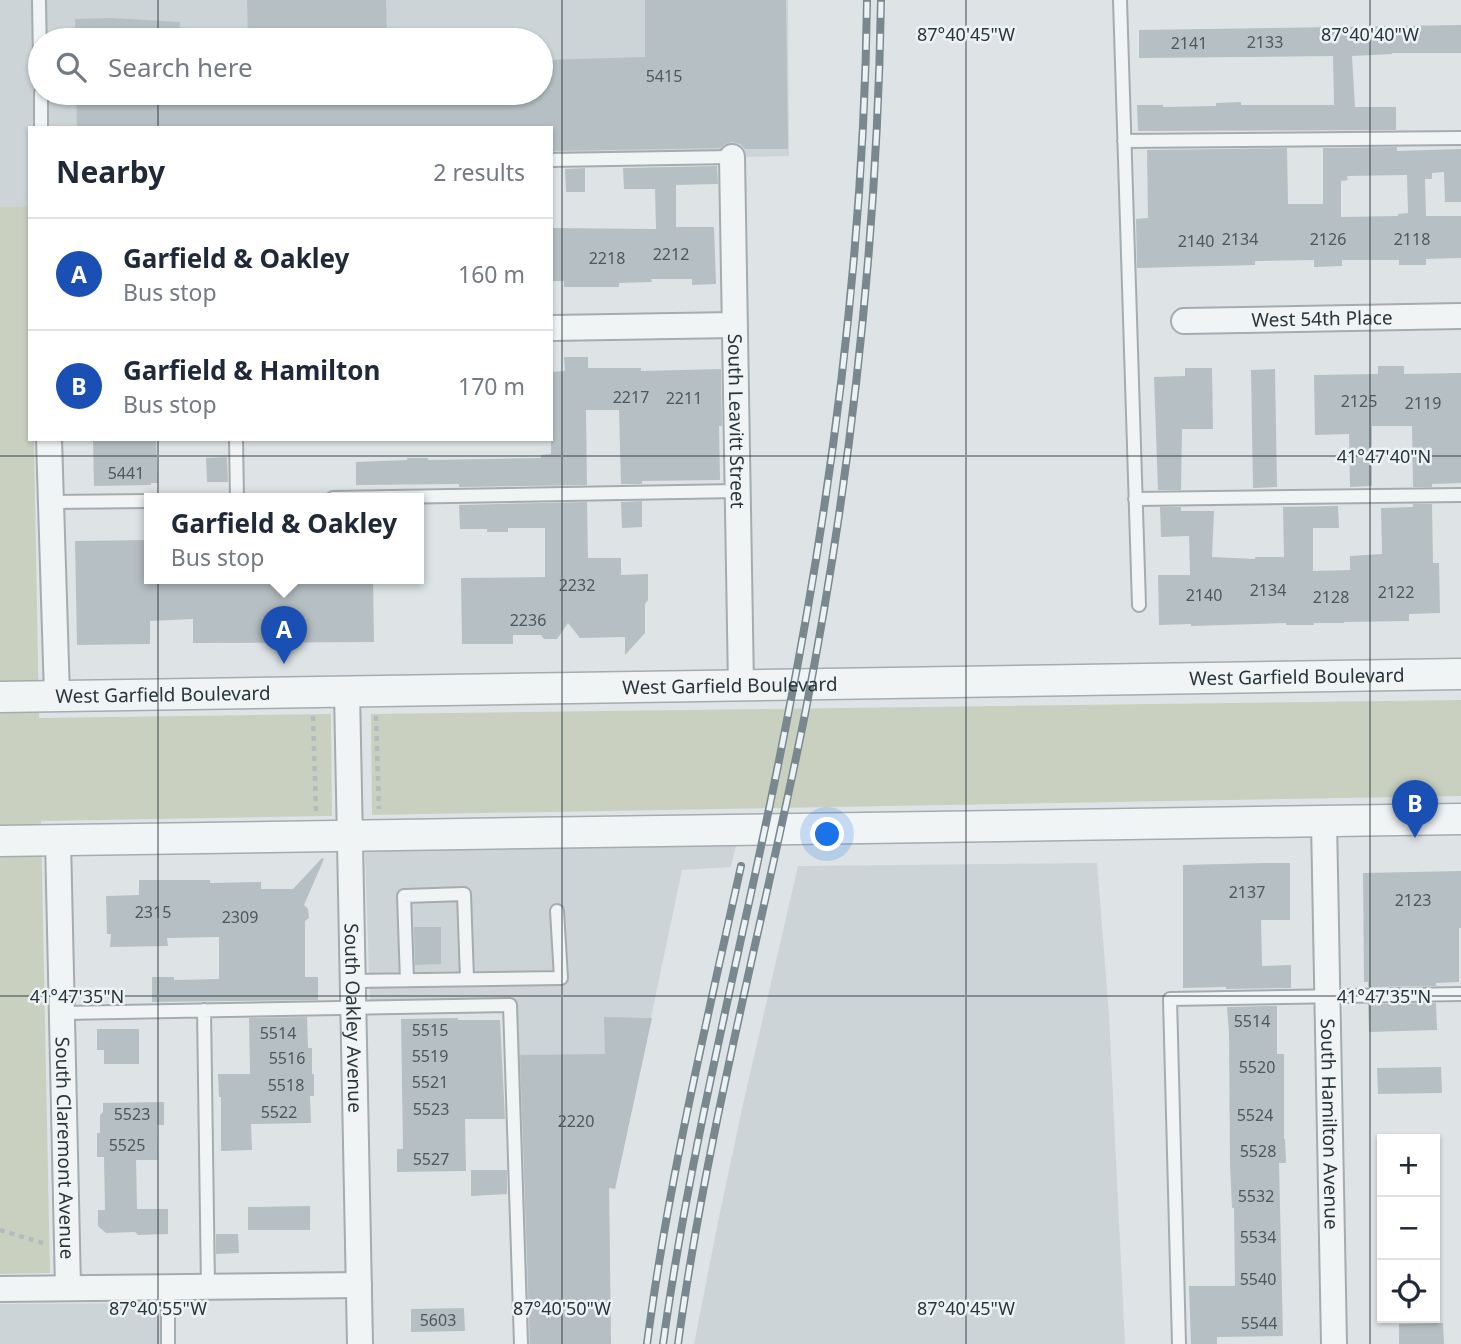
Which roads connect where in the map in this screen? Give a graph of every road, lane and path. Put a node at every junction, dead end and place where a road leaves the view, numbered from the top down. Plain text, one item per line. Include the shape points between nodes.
1 (39, 0) edge
2 (1120, 0) edge
3 (39, 28) edge
4 (41, 105) edge
5 (41, 126) edge
6 (1461, 138) edge
7 (1124, 141) junction
8 (732, 157) joint
9 (553, 160) edge
10 (1461, 316) edge
11 (1184, 321) dead end
12 (734, 325) junction
13 (553, 328) edge
14 (49, 441) edge
15 (236, 441) edge
16 (737, 491) junction
17 (237, 493) edge
18 (1461, 495) edge
19 (424, 496) edge
20 (1135, 499) junction
21 (144, 501) edge
22 (51, 502) junction
23 (1139, 605) dead end
24 (1461, 674) edge
25 (741, 686) junction
26 (347, 692) junction
27 (57, 696) junction
28 (0, 697) edge
29 (313, 708) dead end
30 (376, 709) dead end
31 (316, 813) dead end
32 (379, 814) dead end
33 (1461, 819) edge
34 (1324, 821) junction
35 (350, 836) junction
36 (58, 840) junction
37 (0, 841) edge
38 (557, 911) dead end
39 (467, 979) junction
40 (407, 980) junction
41 (353, 981) junction
42 (1461, 994) edge
43 (1327, 996) junction
44 (353, 1007) junction
45 (204, 1010) junction
46 (62, 1013) junction
47 (0, 1230) edge
48 (50, 1245) dead end
49 (359, 1285) junction
50 (168, 1287) junction
51 (208, 1287) junction
52 (68, 1288) junction
53 (0, 1289) edge
54 (168, 1344) edge
55 (360, 1344) edge
56 (521, 1344) edge
57 (1179, 1344) edge
58 (1334, 1344) edge

1 - 3 lane
2 - 7 lane
4 - 5 lane
6 - 7 lane
7 - 20 lane
8 - 9 lane
8 - 12 street, South Leavitt Street
10 - 11 street, West 54th Place
12 - 13 street
12 - 16 street, South Leavitt Street
14 - 22 street
15 - 17 lane
16 - 19 lane
16 - 25 street, South Leavitt Street
18 - 20 lane
20 - 23 lane
21 - 22 lane
22 - 27 street
24 - 25 street, West Garfield Boulevard
25 - 26 street, West Garfield Boulevard
26 - 27 street, West Garfield Boulevard
26 - 35 street, South Oakley Avenue
27 - 28 street, West Garfield Boulevard
29 - 31 path
30 - 32 path
33 - 34 street
34 - 35 street
34 - 43 street, South Hamilton Avenue
35 - 36 street
35 - 41 street, South Oakley Avenue
36 - 37 street
36 - 46 street, South Claremont Avenue
38 - 39 lane via 561,978
39 - 40 lane
39 - 40 lane via 464,894 404,895
40 - 41 lane
41 - 44 street, South Oakley Avenue
42 - 43 lane
43 - 57 lane via 1170,999
43 - 58 street, South Hamilton Avenue
44 - 45 lane
44 - 49 street, South Oakley Avenue
44 - 56 lane via 510,1005
45 - 46 lane
45 - 51 lane
46 - 52 street, South Claremont Avenue
47 - 48 path
49 - 51 street
49 - 55 street, South Oakley Avenue
50 - 51 street
50 - 52 street
50 - 54 lane
52 - 53 street

